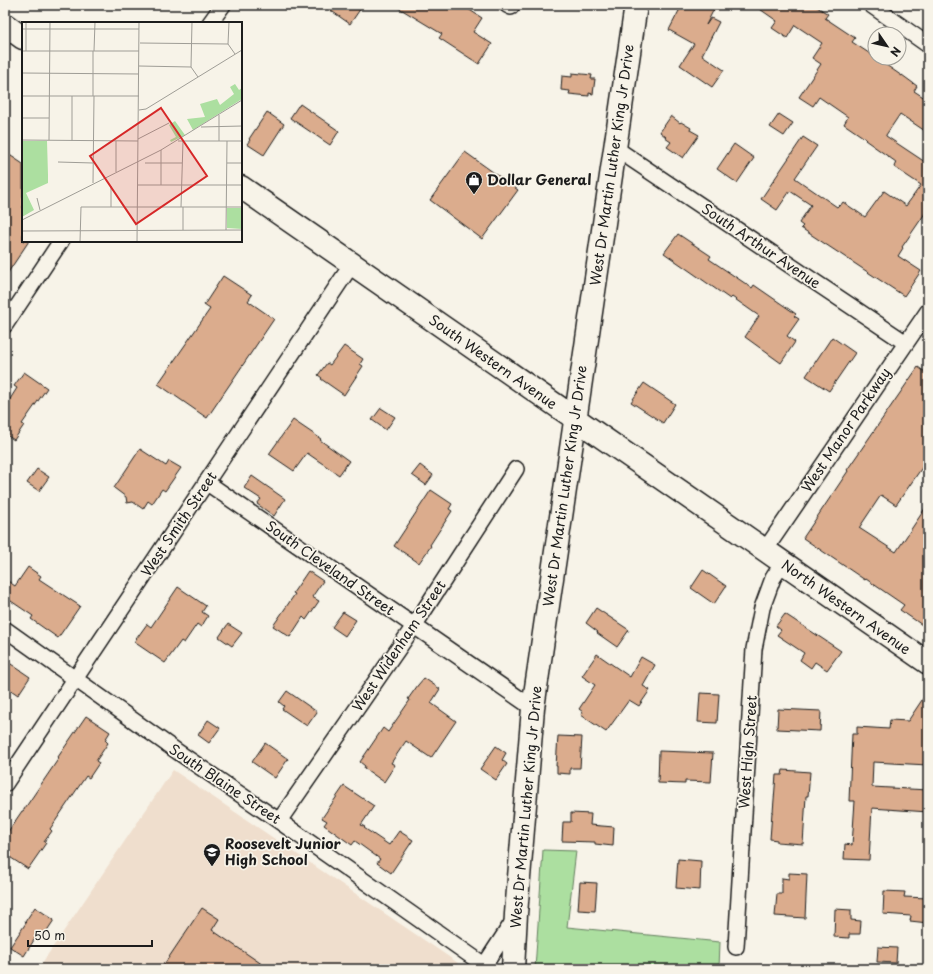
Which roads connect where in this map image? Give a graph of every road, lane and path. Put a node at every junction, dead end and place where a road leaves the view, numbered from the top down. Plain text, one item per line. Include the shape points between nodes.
1 (223, 5) edge
2 (636, 5) edge
3 (871, 5) edge
4 (211, 22) edge
5 (5, 25) edge
6 (22, 37) edge
7 (928, 45) edge
8 (615, 148) junction
9 (242, 188) edge
10 (60, 242) edge
11 (352, 264) junction
12 (928, 311) edge
13 (5, 325) edge
14 (906, 343) junction
15 (575, 418) junction
16 (516, 469) dead end
17 (206, 482) junction
18 (764, 550) junction
19 (783, 563) junction
20 (414, 626) junction
21 (5, 629) edge
22 (928, 663) edge
23 (76, 679) junction
24 (533, 708) junction
25 (5, 784) edge
26 (279, 821) junction
27 (516, 918) junction
28 (736, 947) dead end
29 (483, 967) edge
30 (513, 969) edge

1 - 4 street
2 - 8 main road, West Dr Martin Luther King Jr Drive
3 - 7 street
5 - 6 main road
8 - 14 street, South Arthur Avenue
8 - 15 main road, West Dr Martin Luther King Jr Drive
9 - 11 main road, South Western Avenue
10 - 13 street
11 - 15 main road, South Western Avenue
11 - 17 street, West Smith Street
12 - 14 street, West Manor Parkway
14 - 18 street, West Manor Parkway
15 - 18 main road, South Western Avenue
15 - 24 main road, West Dr Martin Luther King Jr Drive
16 - 20 street, West Widenham Street
17 - 20 street, South Cleveland Street
17 - 23 street, West Smith Street
18 - 19 main road, North Western Avenue
19 - 22 main road, North Western Avenue
19 - 28 street, West High Street via 773,578 762,608 754,649
20 - 24 street, South Cleveland Street
20 - 26 street, West Widenham Street
21 - 23 street, South Blaine Street
23 - 25 street, West Smith Street
23 - 26 street, South Blaine Street
24 - 27 main road, West Dr Martin Luther King Jr Drive
26 - 29 street, South Blaine Street
27 - 29 street
27 - 30 main road, West Dr Martin Luther King Jr Drive

